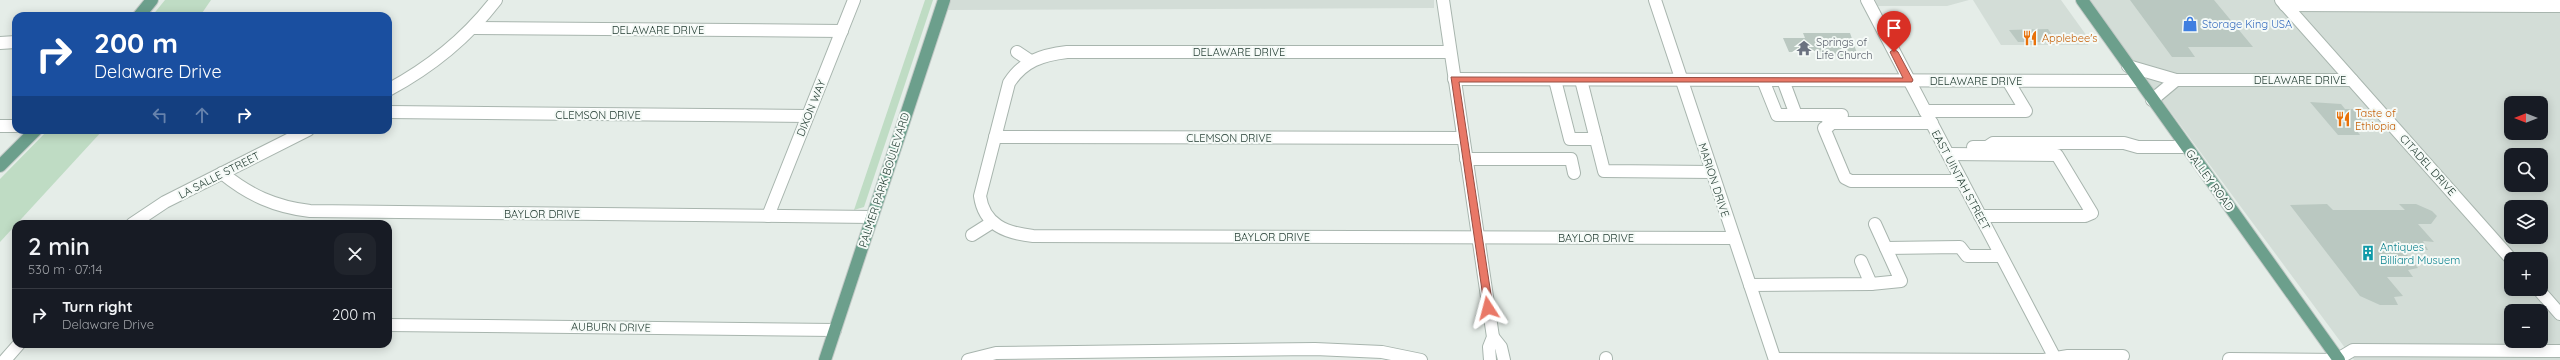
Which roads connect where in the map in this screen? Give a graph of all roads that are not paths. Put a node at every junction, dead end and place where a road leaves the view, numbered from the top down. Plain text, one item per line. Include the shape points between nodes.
1 (152, 0) edge
2 (496, 0) edge
3 (854, 0) edge
4 (944, 0) edge
5 (1442, 0) edge
6 (1655, 0) edge
7 (1867, 0) edge
8 (2082, 0) edge
9 (2283, 2) edge
10 (2550, 4) edge
11 (142, 12) edge
12 (474, 28) junction
13 (842, 31) junction
14 (12, 42) edge
15 (0, 43) edge
16 (1017, 52) dead end
17 (1450, 52) junction
18 (1029, 60) junction
19 (2128, 66) junction
20 (1454, 79) junction
21 (1555, 80) junction
22 (1581, 80) junction
23 (1681, 80) junction
24 (1763, 80) junction
25 (1783, 80) junction
26 (1909, 80) junction
27 (2176, 80) junction
28 (2352, 80) junction
29 (2008, 81) junction
30 (2139, 81) junction
31 (392, 88) edge
32 (2152, 100) junction
33 (392, 112) edge
34 (1796, 115) junction
35 (807, 116) junction
36 (1928, 116) junction
37 (0, 126) edge
38 (12, 126) edge
39 (32, 134) edge
40 (300, 134) edge
41 (995, 137) junction
42 (1462, 138) junction
43 (1596, 139) junction
44 (2186, 147) junction
45 (1946, 150) junction
46 (1466, 159) junction
47 (0, 166) edge
48 (1712, 172) junction
49 (222, 173) junction
50 (1574, 173) dead end
51 (1962, 181) junction
52 (768, 216) junction
53 (1980, 216) junction
54 (872, 217) junction
55 (138, 220) edge
56 (991, 223) junction
57 (1875, 224) dead end
58 (972, 235) dead end
59 (1478, 238) junction
60 (1734, 238) junction
61 (1886, 248) junction
62 (2505, 252) edge
63 (2000, 256) junction
64 (1861, 261) dead end
65 (1750, 284) junction
66 (1871, 284) junction
67 (2544, 296) edge
68 (2560, 314) edge
69 (392, 325) edge
70 (835, 330) junction
71 (1493, 337) junction
72 (16, 348) edge
73 (2560, 351) edge
74 (2123, 356) dead end
75 (2055, 359) edge
76 (2229, 359) dead end
77 (5, 360) edge
78 (825, 360) edge
79 (968, 360) edge
80 (1421, 360) edge
81 (1490, 360) edge
82 (1504, 360) edge
83 (1775, 360) edge
84 (2339, 360) edge

1 - 11 main road
2 - 12 street
3 - 13 street, DIXON WAY
4 - 54 main road, PALMER PARK BOULEVARD
5 - 17 street
6 - 23 street, MARION DRIVE
7 - 26 street, EAST UINTAH STREET
8 - 19 main road, GALLEY ROAD
9 - 10 street
9 - 28 street, CITADEL DRIVE
12 - 13 street, DELAWARE DRIVE
12 - 31 street via 435,63
13 - 35 street, DIXON WAY
14 - 15 street
16 - 18 street
17 - 18 street, DELAWARE DRIVE via 1067,52
17 - 20 street
18 - 41 street via 1019,68 1009,83
19 - 27 street, DELAWARE DRIVE
19 - 30 main road, GALLEY ROAD
20 - 21 street, DELAWARE DRIVE
20 - 42 street
21 - 22 street, DELAWARE DRIVE
21 - 43 street via 1570,139
22 - 23 street, DELAWARE DRIVE
22 - 43 street
23 - 24 street, DELAWARE DRIVE
23 - 48 street, MARION DRIVE
24 - 25 street, DELAWARE DRIVE
24 - 34 street via 1777,115
25 - 26 street, DELAWARE DRIVE
25 - 34 street
26 - 29 street, DELAWARE DRIVE
26 - 36 street, EAST UINTAH STREET
27 - 28 street, DELAWARE DRIVE
27 - 32 street
28 - 62 street, CITADEL DRIVE
29 - 30 street, DELAWARE DRIVE
29 - 36 street via 2026,111
30 - 32 main road, GALLEY ROAD
32 - 44 main road, GALLEY ROAD
33 - 35 street, CLEMSON DRIVE
34 - 36 street
35 - 52 street, DIXON WAY
36 - 45 street, EAST UINTAH STREET
36 - 51 street via 1828,123 1829,126 1824,128 1845,178 1851,181
37 - 38 street
39 - 47 main road
40 - 49 street, LA SALLE STREET
41 - 42 street, CLEMSON DRIVE
41 - 56 street via 980,196 983,212
42 - 46 street
43 - 48 street via 1604,171
44 - 45 street via 2138,147 2124,143 1993,143 1987,147
44 - 84 main road, GALLEY ROAD
45 - 51 street, EAST UINTAH STREET
45 - 53 street via 2057,156 2092,213 2085,216
46 - 50 street via 1571,159
46 - 59 street
48 - 60 street, MARION DRIVE
49 - 52 street, BAYLOR DRIVE via 245,192 262,201 310,212
49 - 55 street, LA SALLE STREET via 165,202
51 - 53 street, EAST UINTAH STREET
52 - 54 street, BAYLOR DRIVE
53 - 63 street, EAST UINTAH STREET
54 - 70 main road, PALMER PARK BOULEVARD
56 - 58 street
56 - 59 street, BAYLOR DRIVE via 1011,233 1033,236
57 - 61 street
59 - 60 street, BAYLOR DRIVE
59 - 71 street
60 - 65 street, MARION DRIVE
61 - 63 street via 1960,247 1967,256
61 - 66 street via 1901,281
63 - 75 street, EAST UINTAH STREET
64 - 66 street
65 - 66 street
65 - 83 street, MARION DRIVE
67 - 68 street
69 - 70 street, AUBURN DRIVE
70 - 78 main road, PALMER PARK BOULEVARD
71 - 81 street via 1489,347
71 - 82 street via 1501,347
72 - 77 street
73 - 84 street via 2353,350
74 - 75 street
75 - 83 street
76 - 84 street
79 - 80 street via 996,353 1315,350 1382,352

